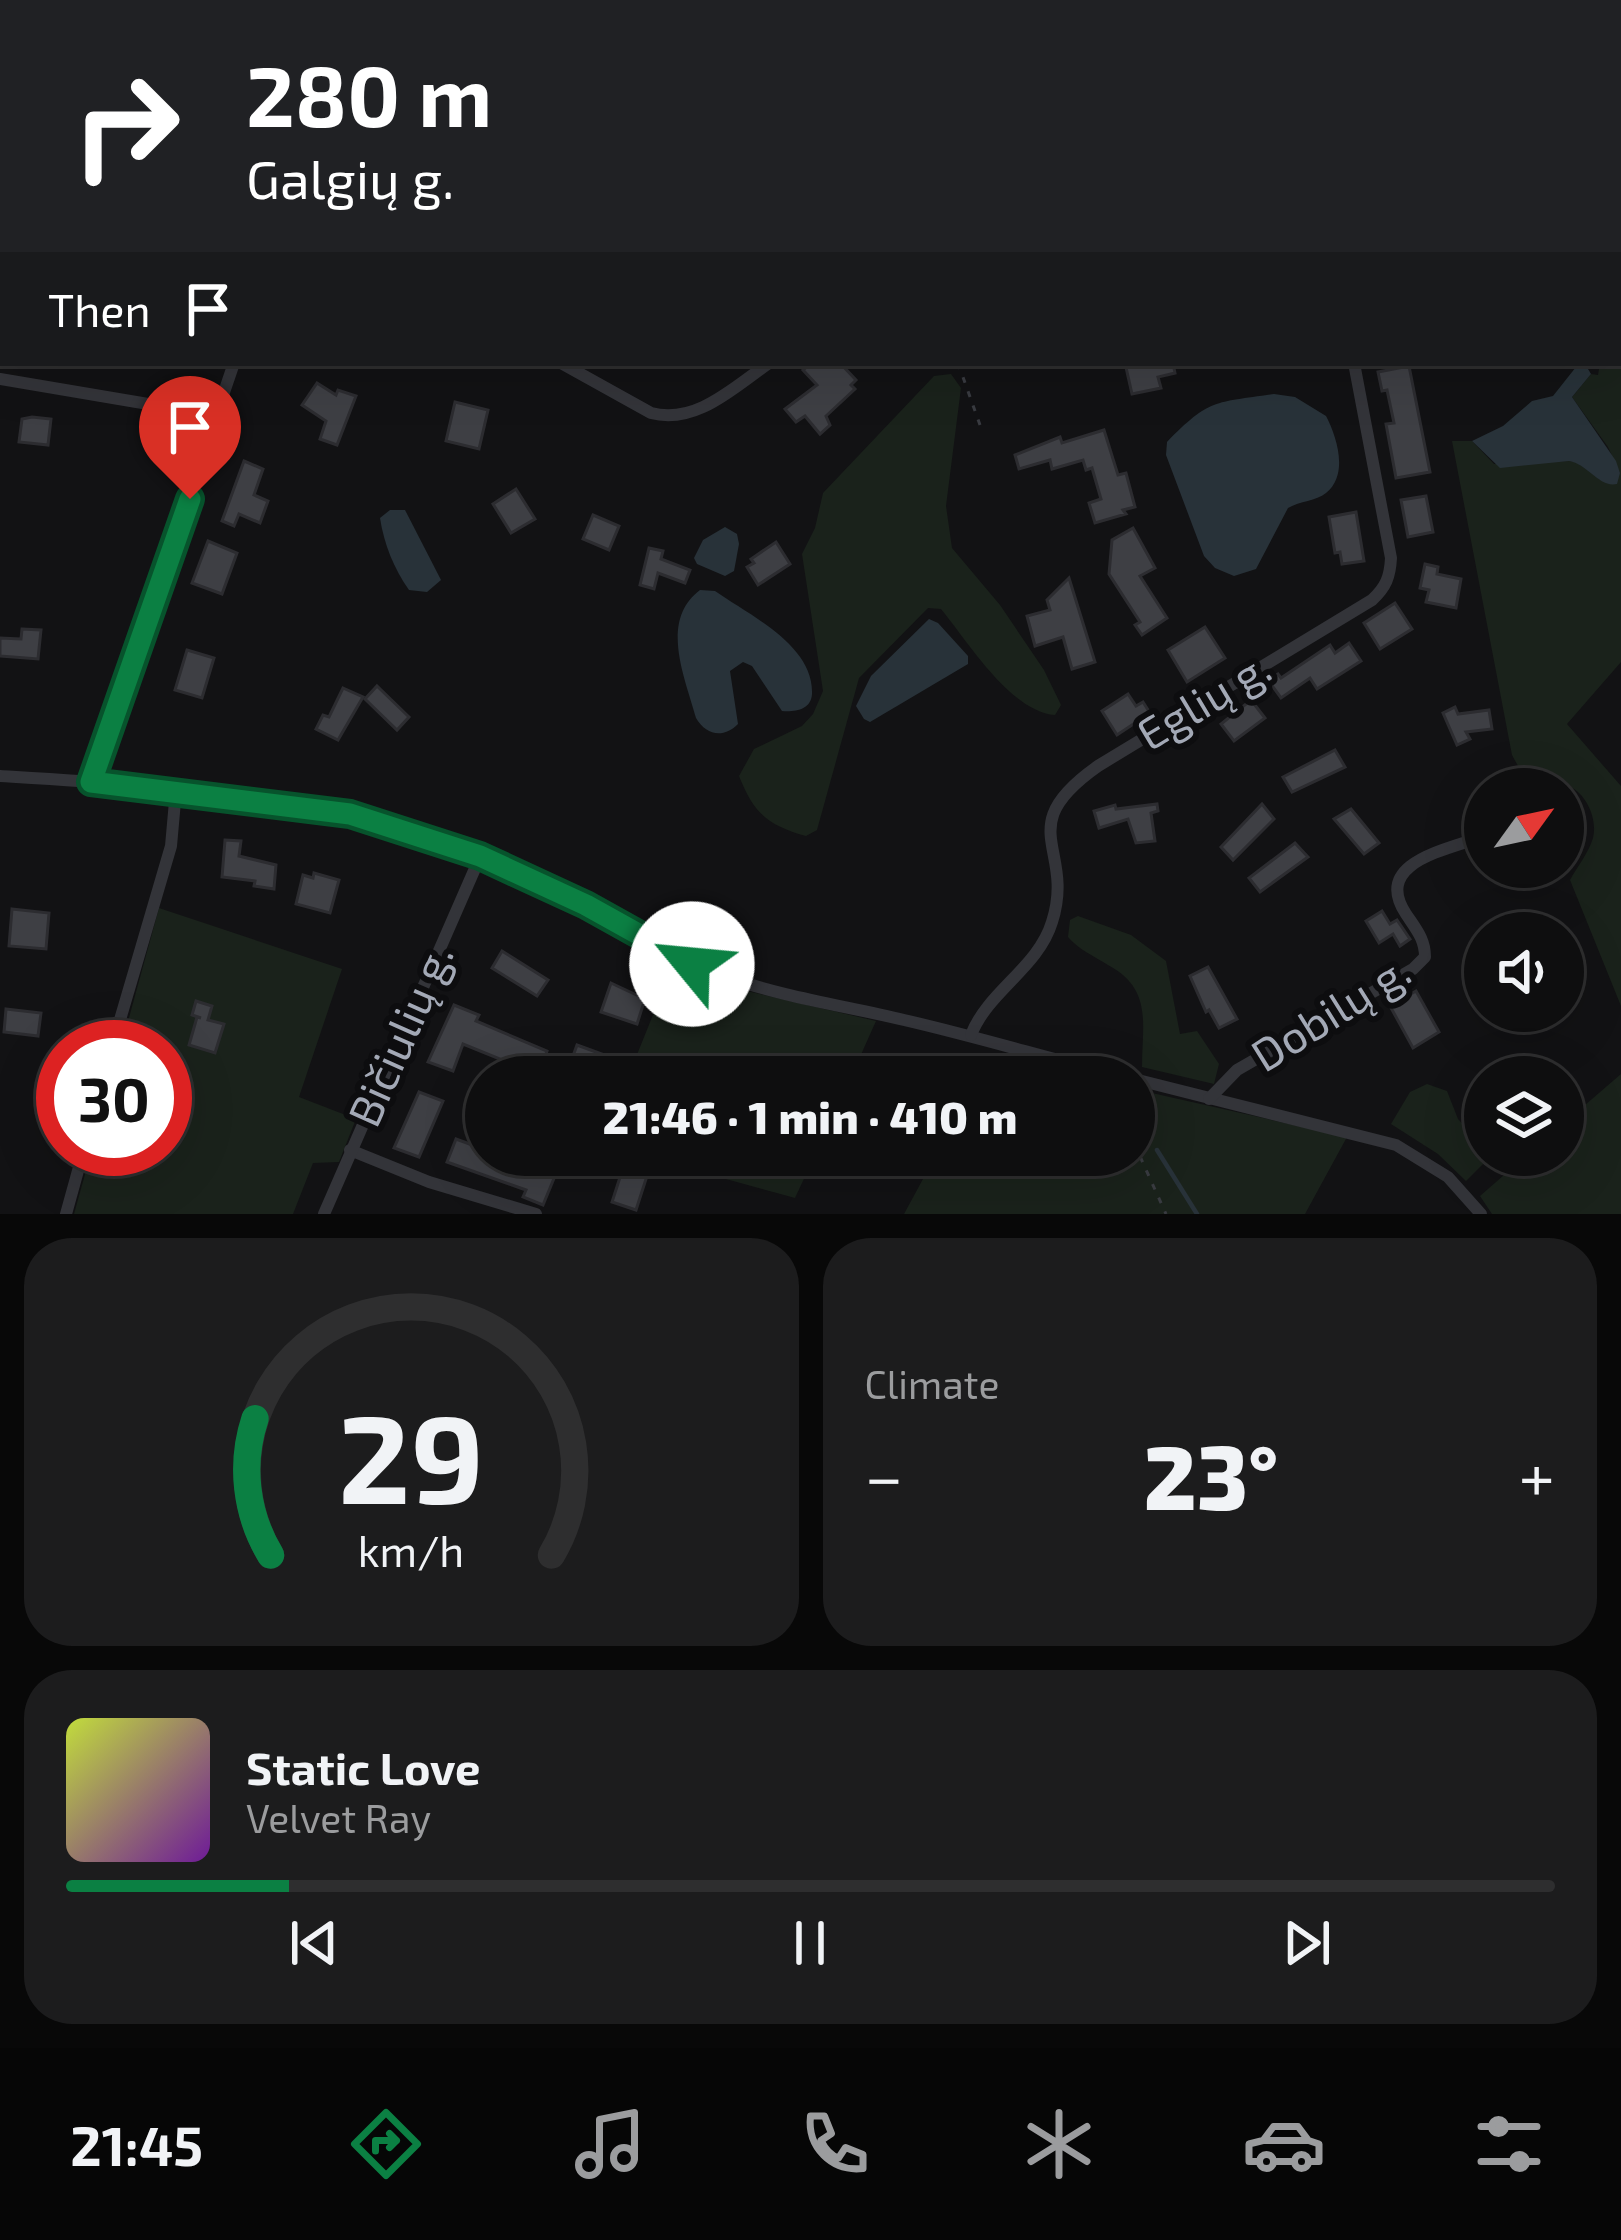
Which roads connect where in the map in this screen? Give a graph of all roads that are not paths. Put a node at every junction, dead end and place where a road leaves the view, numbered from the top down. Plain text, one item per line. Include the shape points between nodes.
1 (233, 366) edge
2 (566, 366) edge
3 (764, 366) edge
4 (1355, 366) edge
5 (0, 379) edge
6 (218, 416) junction
7 (0, 776) edge
8 (91, 782) junction
9 (176, 790) junction
10 (1464, 844) edge
11 (480, 856) junction
12 (120, 1020) edge
13 (971, 1035) junction
14 (1048, 1056) edge
15 (1155, 1085) edge
16 (1210, 1099) junction
17 (350, 1150) junction
18 (77, 1176) edge
19 (66, 1214) edge
20 (324, 1214) edge
21 (536, 1214) edge
22 (1481, 1214) edge

1 - 6 street
2 - 3 street via 667,417 696,411
4 - 13 street, Eglių g. via 1391,558 1384,589 1058,798 1052,925
5 - 6 street
6 - 8 street
7 - 8 street
8 - 9 street
9 - 11 street via 350,814
9 - 12 street via 171,845
10 - 16 street, Dobilų g. via 1412,863 1394,888 1425,942 1425,957 1237,1070
11 - 13 street via 734,980
11 - 17 street, Bičiulių g.
13 - 14 street
15 - 16 street
16 - 22 street via 1396,1145 1448,1177
17 - 20 street, Bičiulių g.
17 - 21 street
18 - 19 street

